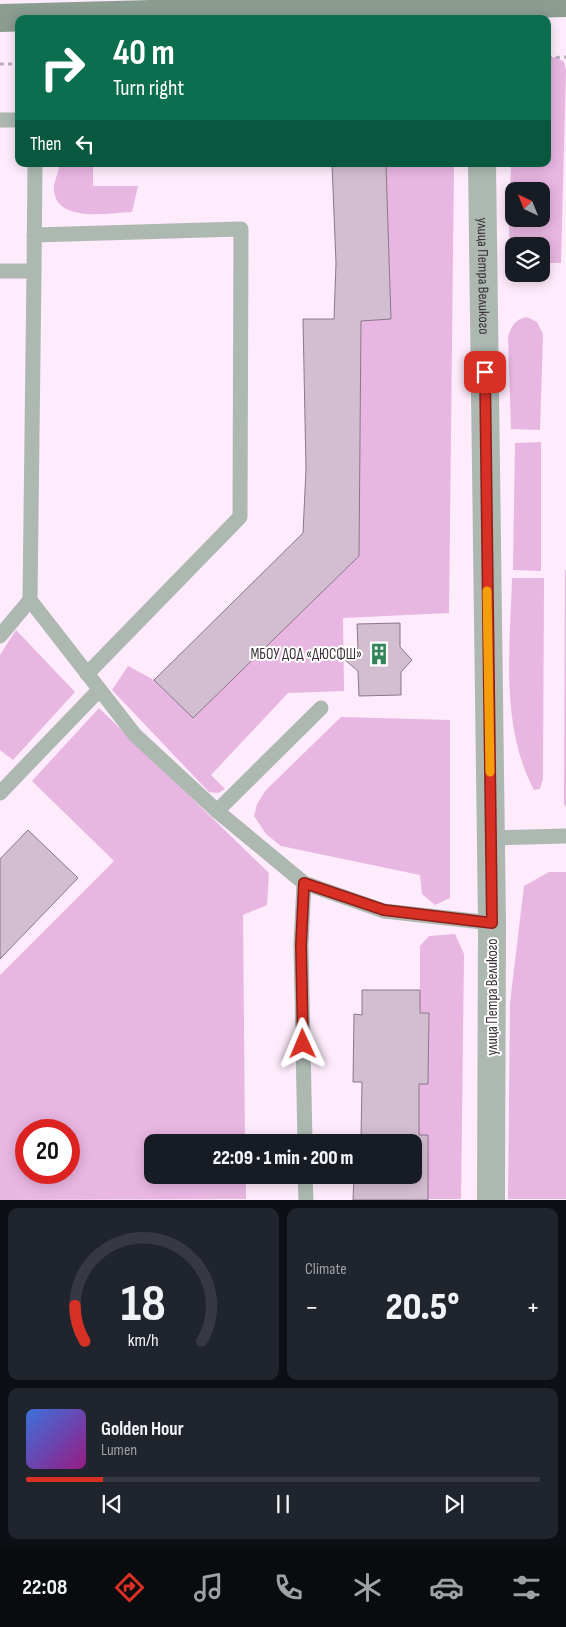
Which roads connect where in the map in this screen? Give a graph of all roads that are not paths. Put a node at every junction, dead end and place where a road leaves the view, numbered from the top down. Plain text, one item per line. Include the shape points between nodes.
1 (566, 3) edge
2 (481, 12) edge
3 (265, 15) edge
4 (0, 18) edge
5 (15, 18) edge
6 (0, 120) edge
7 (15, 120) edge
8 (35, 167) edge
9 (482, 167) edge
10 (34, 235) junction
11 (0, 271) edge
12 (34, 271) junction
13 (30, 600) junction
14 (0, 636) edge
15 (87, 674) junction
16 (99, 690) junction
17 (320, 708) dead end
18 (0, 793) edge
19 (217, 811) junction
20 (566, 836) edge
21 (491, 838) junction
22 (304, 883) junction
23 (492, 923) junction
24 (305, 1134) edge
25 (305, 1184) edge
26 (306, 1200) edge
27 (491, 1200) edge

1 - 2 main road
2 - 3 main road
4 - 5 main road
6 - 7 lane
8 - 10 lane
9 - 21 street, улица Петра Великого
10 - 12 lane
10 - 15 lane via 241,229 240,517
11 - 12 lane
12 - 13 lane
13 - 14 lane
13 - 15 lane
15 - 16 lane
16 - 18 lane
16 - 19 lane via 134,735
17 - 19 lane
19 - 22 lane
20 - 21 lane
21 - 23 street, улица Петра Великого
22 - 23 lane via 384,910
22 - 24 lane via 301,945
23 - 27 street, улица Петра Великого
25 - 26 lane

